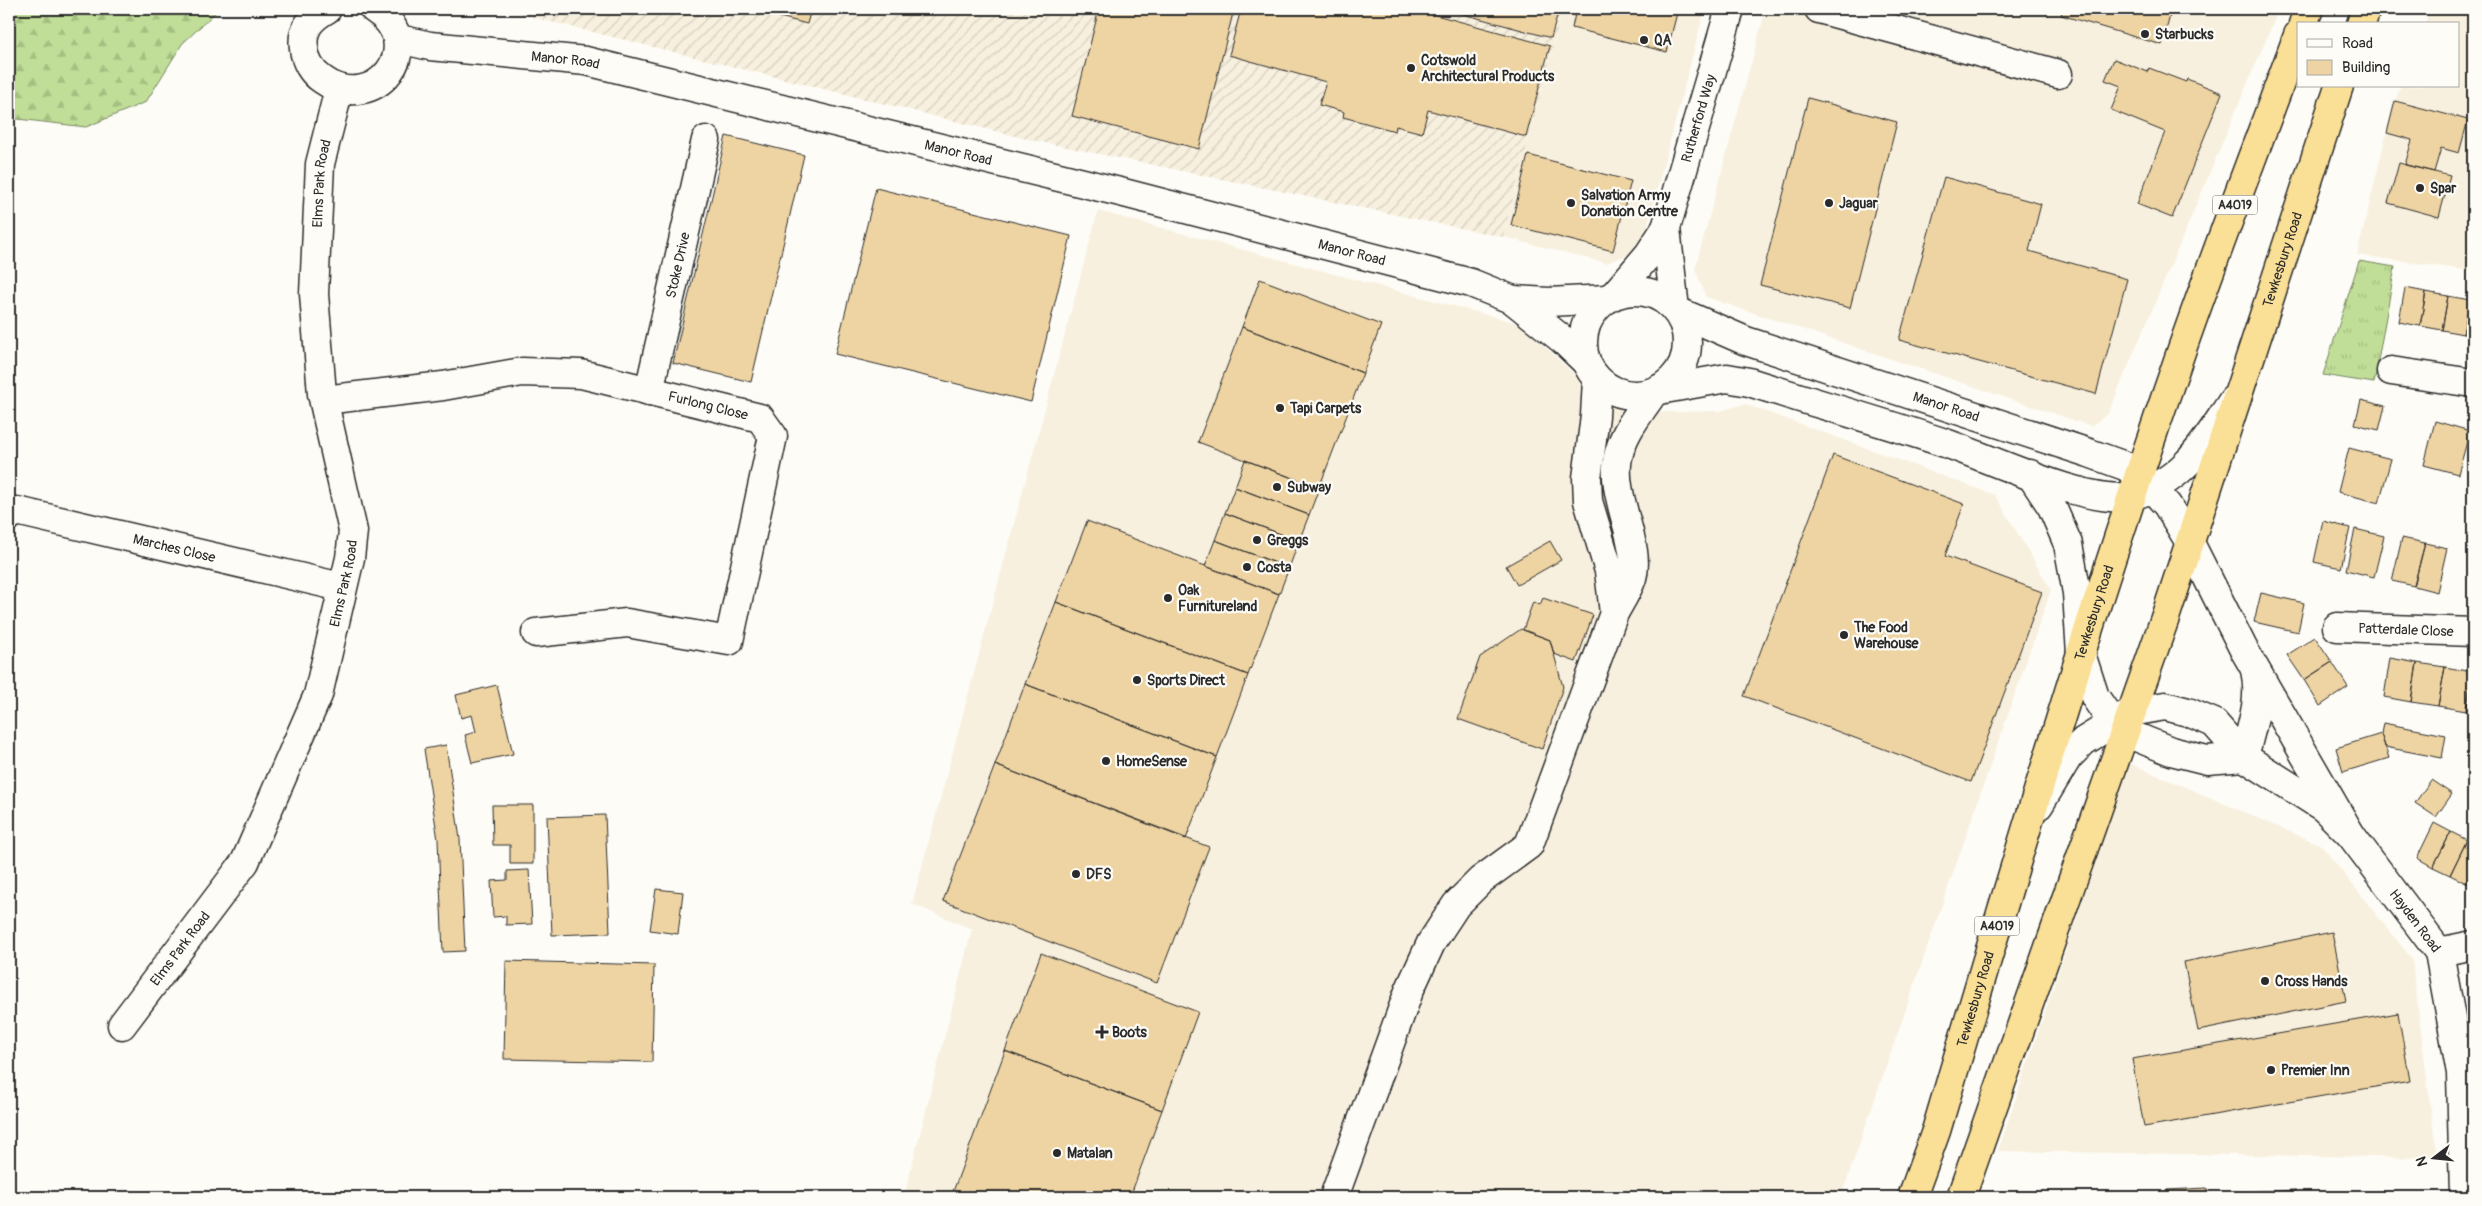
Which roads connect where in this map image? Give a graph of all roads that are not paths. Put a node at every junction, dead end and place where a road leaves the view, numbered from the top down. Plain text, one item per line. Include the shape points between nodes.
1 (374, 9) edge
2 (1730, 9) edge
3 (1819, 9) edge
4 (2309, 9) edge
5 (2366, 9) edge
6 (310, 13) edge
7 (2304, 22) edge
8 (2362, 22) edge
9 (2297, 38) edge
10 (399, 39) junction
11 (2058, 74) dead end
12 (2338, 88) edge
13 (339, 89) junction
14 (706, 140) dead end
15 (1666, 228) junction
16 (1611, 297) junction
17 (1513, 300) junction
18 (1676, 310) junction
19 (1592, 371) junction
20 (2391, 371) dead end
21 (2473, 383) edge
22 (649, 391) junction
23 (1656, 392) junction
24 (2238, 393) junction
25 (324, 400) junction
26 (2030, 474) junction
27 (2142, 486) junction
28 (9, 516) edge
29 (2189, 541) junction
30 (341, 587) junction
31 (1614, 613) junction
32 (2337, 627) dead end
33 (2473, 632) edge
34 (536, 633) dead end
35 (2081, 654) junction
36 (2254, 665) junction
37 (2122, 722) junction
38 (2244, 757) junction
39 (2028, 823) junction
40 (2351, 836) junction
41 (2473, 945) edge
42 (2440, 952) junction
43 (122, 1025) dead end
44 (1334, 1197) edge
45 (1912, 1197) edge
46 (1960, 1197) edge
47 (2464, 1197) edge

1 - 10 street via 392,24
2 - 15 street, Rutherford Way
3 - 11 street
4 - 7 highway
5 - 8 highway
6 - 13 street via 303,42 309,66 317,76
9 - 27 highway, Tewkesbury Road / A4019 via 2173,376
10 - 13 street via 394,64 382,80 362,90
10 - 17 street, Manor Road via 430,46 586,61 1142,198 1471,283
12 - 24 highway, Tewkesbury Road
13 - 25 street, Elms Park Road via 319,174 314,294
14 - 22 street, Stoke Drive
15 - 16 street, Rutherford Way via 1649,254
15 - 18 street, Rutherford Way
16 - 17 street, Manor Road via 1549,302
16 - 18 street via 1631,291 1647,292 1663,298
16 - 19 street via 1594,311 1585,327 1583,344
17 - 19 street, Manor Road via 1563,340
18 - 23 street via 1688,339 1687,355 1672,382
18 - 27 street, Manor Road via 1746,341 2125,466
19 - 23 street via 1609,389 1623,394 1638,396
19 - 31 street via 1595,416 1587,478 1588,501 1609,571
20 - 21 street
22 - 25 street, Furlong Close via 582,374 522,372 443,386
22 - 34 street, Furlong Close via 760,418 773,436 729,641 627,623
23 - 26 street via 1727,378 1749,382 1948,444
23 - 31 street via 1632,425 1618,455 1617,487 1629,535 1632,578
24 - 27 street via 2183,470
24 - 29 highway, Tewkesbury Road
25 - 30 street, Elms Park Road via 353,531 350,558
26 - 27 street via 2093,496 2120,498
26 - 35 street via 2052,507 2068,544 2077,593
27 - 29 street, Manor Road
27 - 35 highway, Tewkesbury Road / A4019
28 - 30 street, Marches Close via 17,511
29 - 36 street, Hayden Road
29 - 37 highway, Tewkesbury Road
30 - 43 street, Elms Park Road via 318,695 245,862
31 - 44 street via 1529,845 1481,880 1456,905 1431,943 1409,991
32 - 33 street, Patterdale Close
35 - 37 street via 2095,697
35 - 39 highway, Tewkesbury Road / A4019
36 - 38 street via 2258,703
36 - 40 street, Hayden Road
37 - 38 street via 2171,751 2207,760
37 - 38 street, Hayden Road via 2165,706 2188,712 2214,722
37 - 39 street, Hayden Road via 2084,741 2068,757
37 - 46 highway, Tewkesbury Road
38 - 40 street, Hayden Road via 2324,808
39 - 45 highway, Tewkesbury Road / A4019 via 1936,1131
40 - 42 street, Hayden Road
41 - 42 street
42 - 47 street, Hayden Road via 2461,1073

